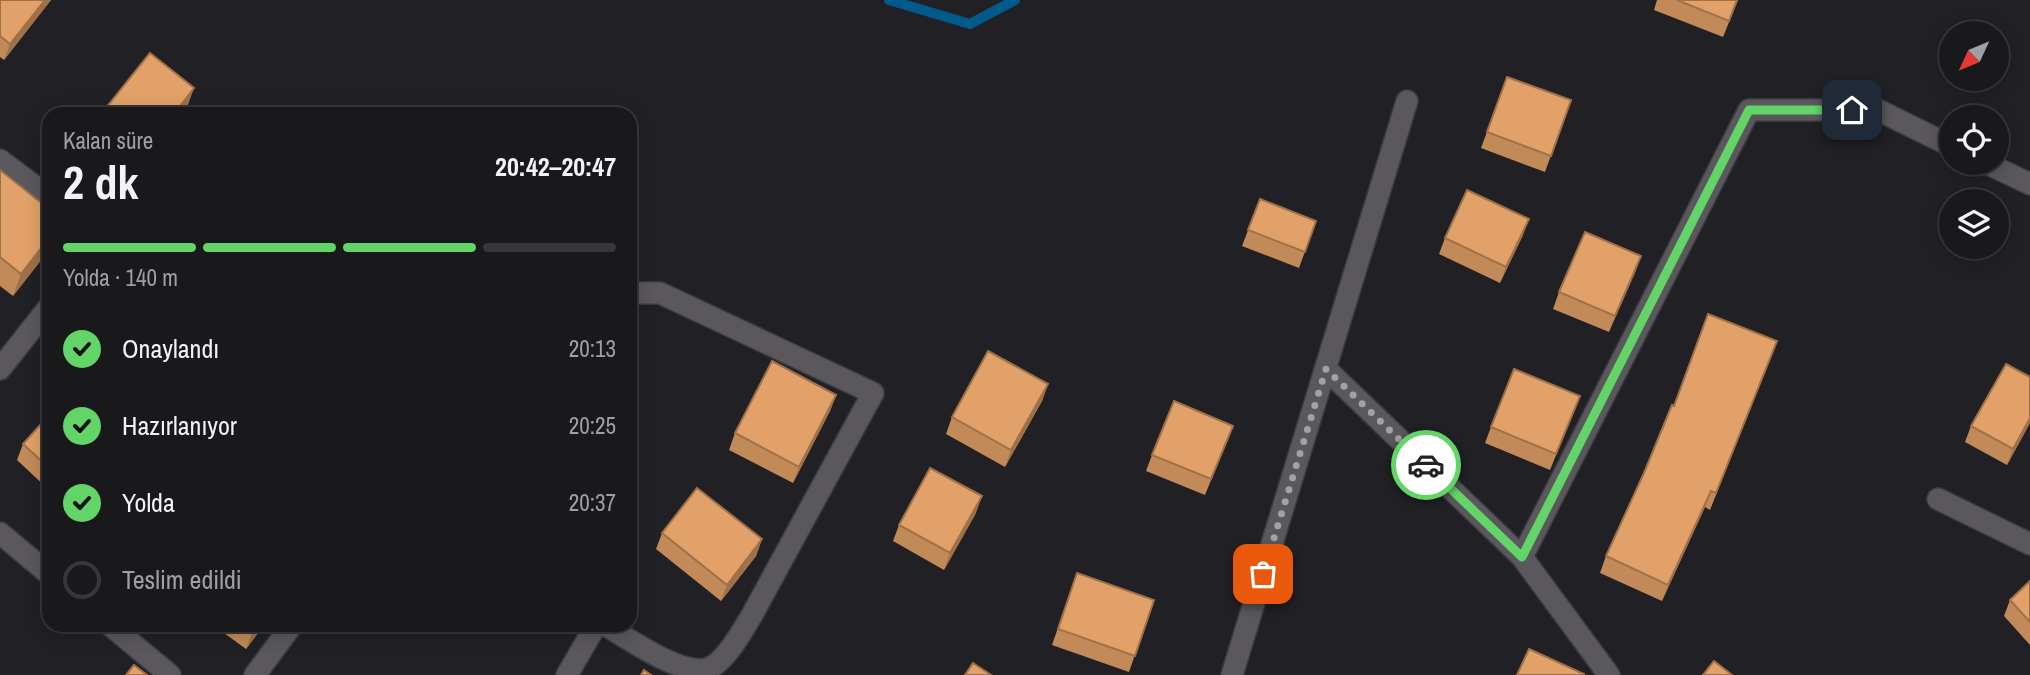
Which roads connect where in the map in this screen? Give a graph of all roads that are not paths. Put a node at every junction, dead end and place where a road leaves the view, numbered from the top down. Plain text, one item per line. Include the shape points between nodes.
1 (1407, 102) dead end
2 (1939, 140) edge
3 (0, 160) edge
4 (2009, 174) edge
5 (2030, 184) edge
6 (42, 192) edge
7 (637, 293) edge
8 (42, 316) edge
9 (0, 369) edge
10 (1326, 369) junction
11 (1938, 499) dead end
12 (0, 533) edge
13 (2030, 544) edge
14 (1522, 557) junction
15 (42, 568) edge
16 (118, 632) edge
17 (287, 632) edge
18 (592, 632) edge
19 (617, 632) edge
20 (170, 675) edge
21 (255, 675) edge
22 (567, 675) edge
23 (1232, 675) edge
24 (1609, 675) edge

1 - 10 street
2 - 14 street via 1878,110 1749,110
3 - 6 street
4 - 5 street
7 - 19 street via 660,293 873,393 730,650 708,668 690,670 673,666
8 - 9 street
10 - 14 street
10 - 23 street
11 - 13 street
12 - 15 street
14 - 24 street
16 - 20 street
17 - 21 street
18 - 22 street

